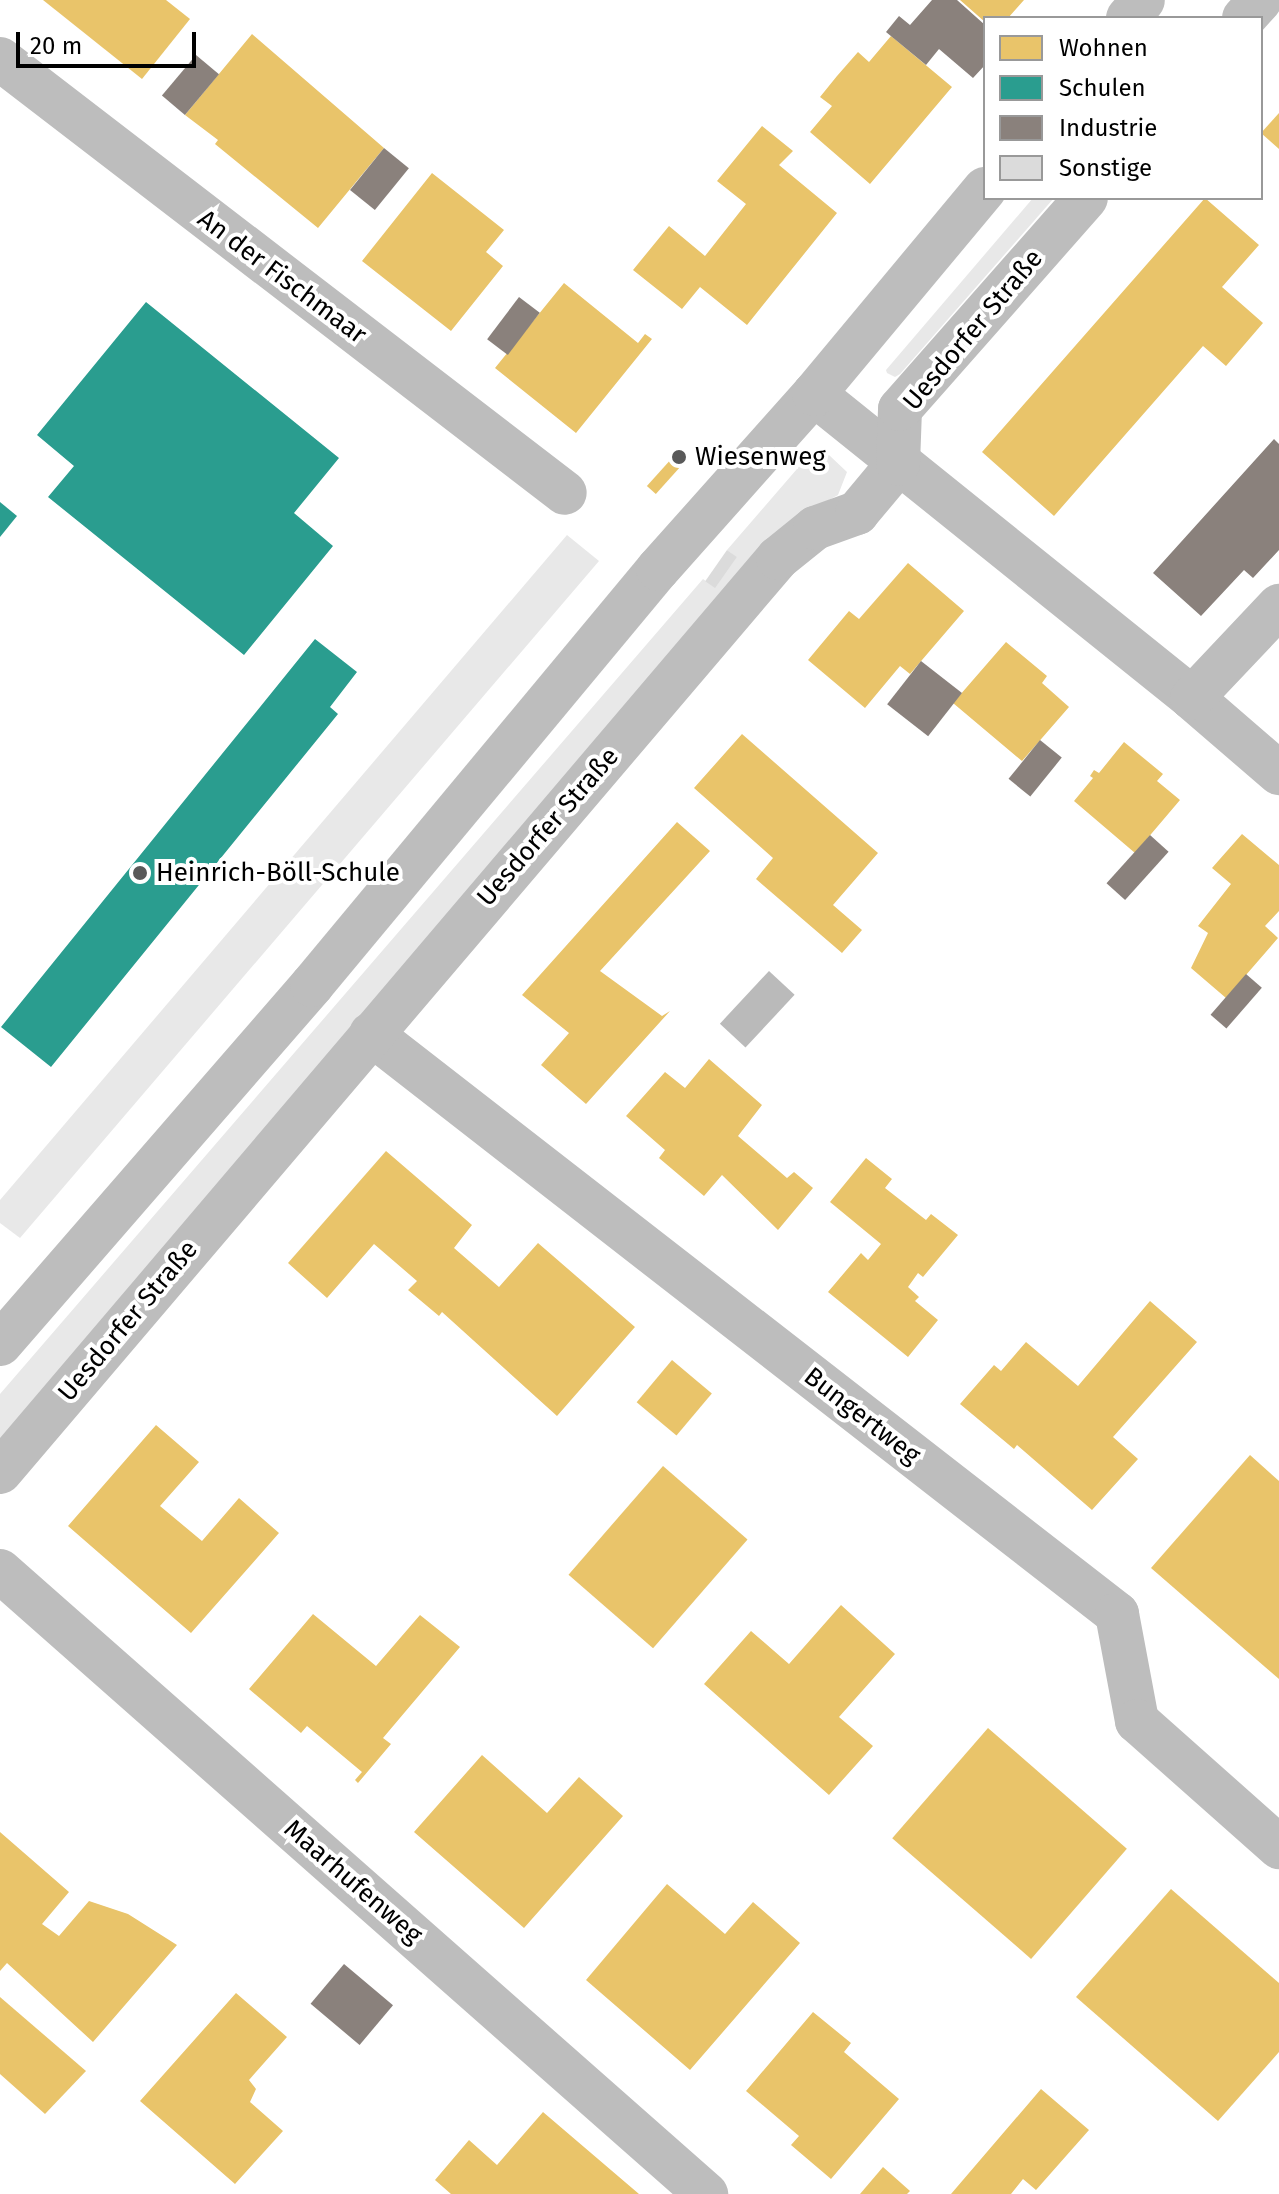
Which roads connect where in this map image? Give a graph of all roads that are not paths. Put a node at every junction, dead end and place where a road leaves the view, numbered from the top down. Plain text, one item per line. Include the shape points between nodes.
1 (1143, 0) edge
2 (1260, 0) edge
3 (1130, 16) edge
4 (1246, 16) edge
5 (0, 59) edge
6 (983, 191) edge
7 (1084, 200) edge
8 (814, 394) junction
9 (898, 464) junction
10 (565, 493) dead end
11 (1279, 606) edge
12 (1192, 698) junction
13 (1279, 773) edge
14 (371, 1034) junction
15 (0, 1344) edge
16 (0, 1472) edge
17 (0, 1571) edge
18 (1279, 1847) edge
19 (706, 2194) edge

1 - 3 street
2 - 4 street
5 - 10 street, An der Fischmaar
6 - 8 street
7 - 9 street, Uesdorfer Straße via 900,409
8 - 9 street
8 - 15 street via 658,569 312,985
9 - 12 street
9 - 14 street, Uesdorfer Straße via 857,513 815,528 778,558
11 - 12 street
12 - 13 street
14 - 16 street, Uesdorfer Straße
14 - 18 street, Bungertweg via 1117,1614 1137,1721
17 - 19 street, Maarhufenweg

